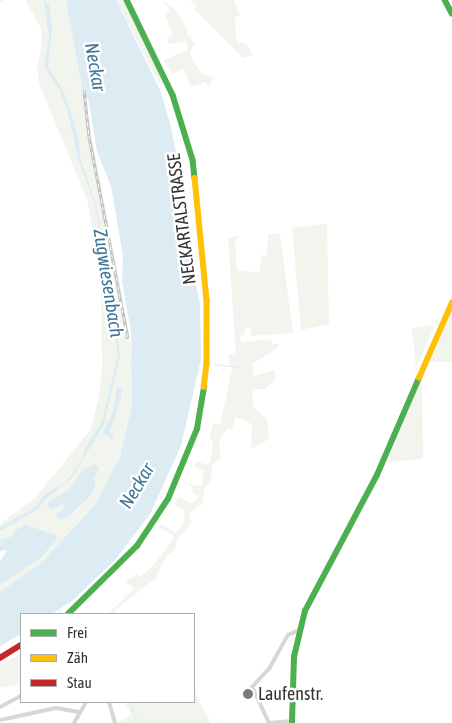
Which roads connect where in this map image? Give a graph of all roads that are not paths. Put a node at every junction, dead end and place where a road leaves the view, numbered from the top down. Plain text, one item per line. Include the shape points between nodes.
1 (127, 0) edge
2 (445, 0) edge
3 (452, 13) edge
4 (452, 303) edge
5 (69, 613) edge
6 (299, 630) junction
7 (20, 646) edge
8 (0, 658) edge
9 (20, 697) edge
10 (85, 703) edge
11 (109, 703) edge
12 (0, 707) edge
13 (79, 712) junction
14 (12, 718) junction
15 (0, 720) edge
16 (292, 722) edge
17 (12, 723) edge
18 (74, 723) edge
19 (115, 723) edge
20 (269, 723) edge

1 - 5 main road, NECKARTALSTRASSE via 173,96 193,160 207,300 205,387 196,429 181,472 153,524 117,569
2 - 3 main road
4 - 6 main road via 378,475 315,590
6 - 16 main road via 294,657
6 - 20 street via 288,635 269,669 252,687
7 - 8 main road
9 - 12 street
10 - 13 street
11 - 19 street
13 - 14 street via 56,708
13 - 18 street
14 - 15 street
14 - 17 street
16 - 20 street

